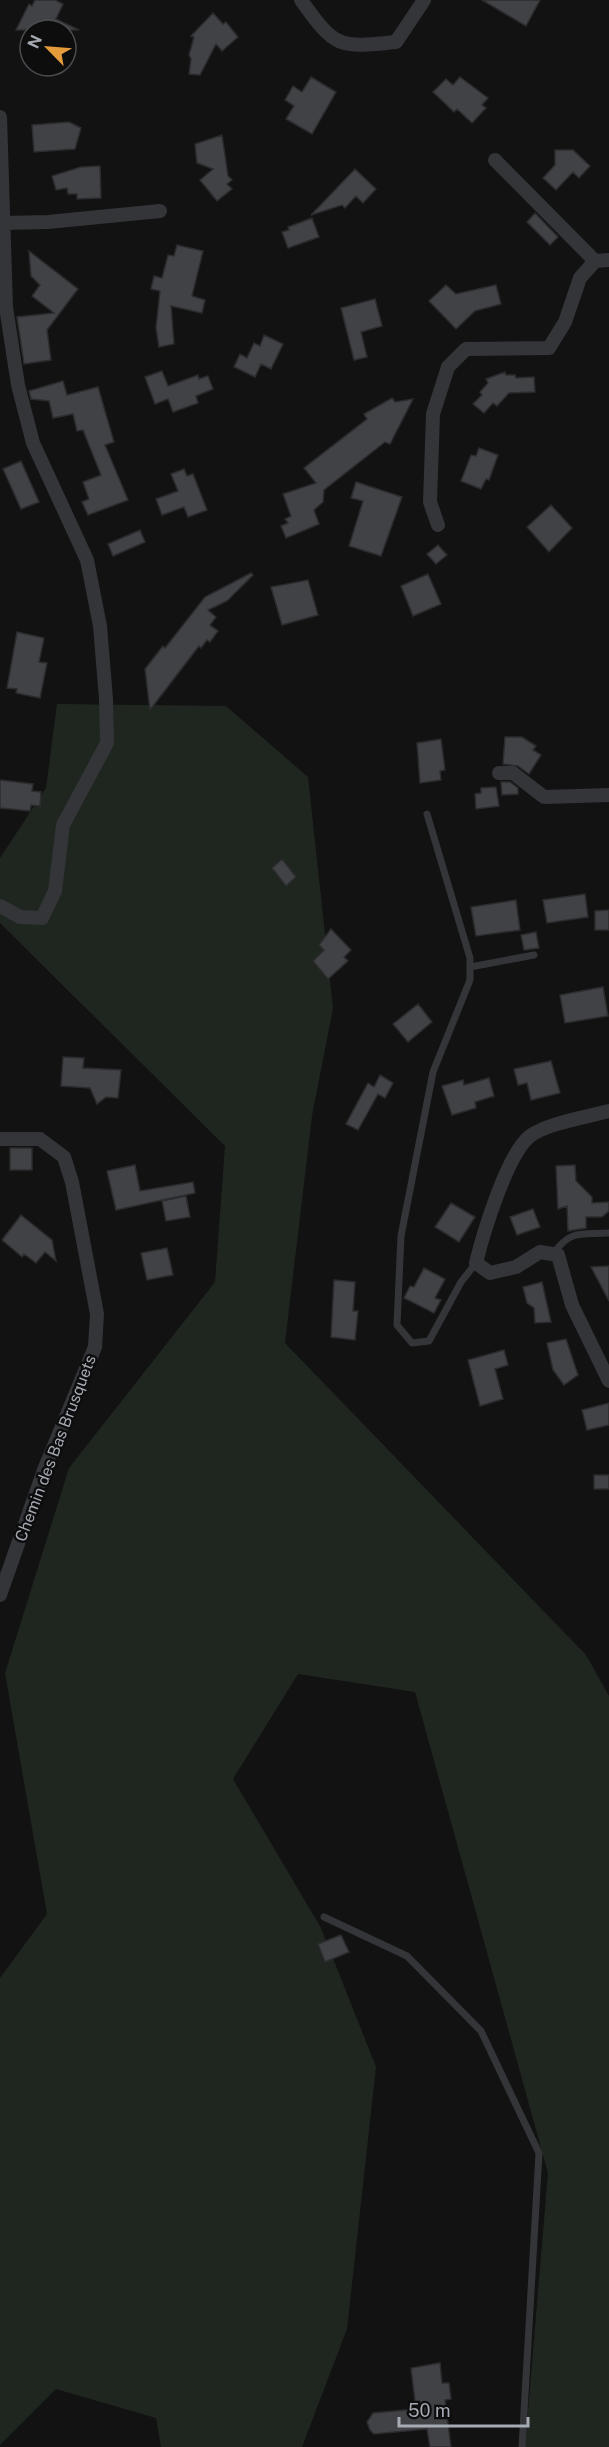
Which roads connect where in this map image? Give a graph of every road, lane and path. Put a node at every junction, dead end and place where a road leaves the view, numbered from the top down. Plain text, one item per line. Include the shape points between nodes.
1 (301, 0) edge
2 (424, 0) edge
3 (0, 117) edge
4 (495, 160) dead end
5 (160, 211) dead end
6 (3, 223) junction
7 (602, 260) edge
8 (438, 525) dead end
9 (499, 773) dead end
10 (609, 795) edge
11 (427, 814) dead end
12 (0, 906) edge
13 (534, 955) dead end
14 (470, 967) junction
15 (609, 1111) edge
16 (0, 1139) edge
17 (609, 1233) edge
18 (553, 1254) junction
19 (476, 1263) junction
20 (609, 1381) edge
21 (0, 1595) edge
22 (324, 1917) dead end
23 (522, 2447) edge

1 - 2 street via 324,33 343,44 367,45 396,42
3 - 6 street
4 - 7 street
5 - 6 street
6 - 12 street via 6,307 18,385 33,443 87,560 100,626 107,743 63,825 55,891 42,918 20,917
7 - 8 street via 580,278 565,322 549,348 466,350 448,367 433,414 430,502
9 - 10 street via 513,773 544,797
11 - 14 lane
13 - 14 lane
14 - 19 lane via 470,980 433,1072 401,1236 397,1325 412,1343 429,1341 461,1282
15 - 19 street via 530,1136 515,1153 483,1234
16 - 21 street, Chemin des Bas Brusquets via 40,1139 63,1157 72,1182 97,1314 94,1347 44,1470
17 - 18 lane via 570,1235
18 - 19 street via 540,1252 516,1267 490,1273
18 - 20 street via 558,1255 572,1305
22 - 23 lane via 407,1956 481,2031 539,2153

